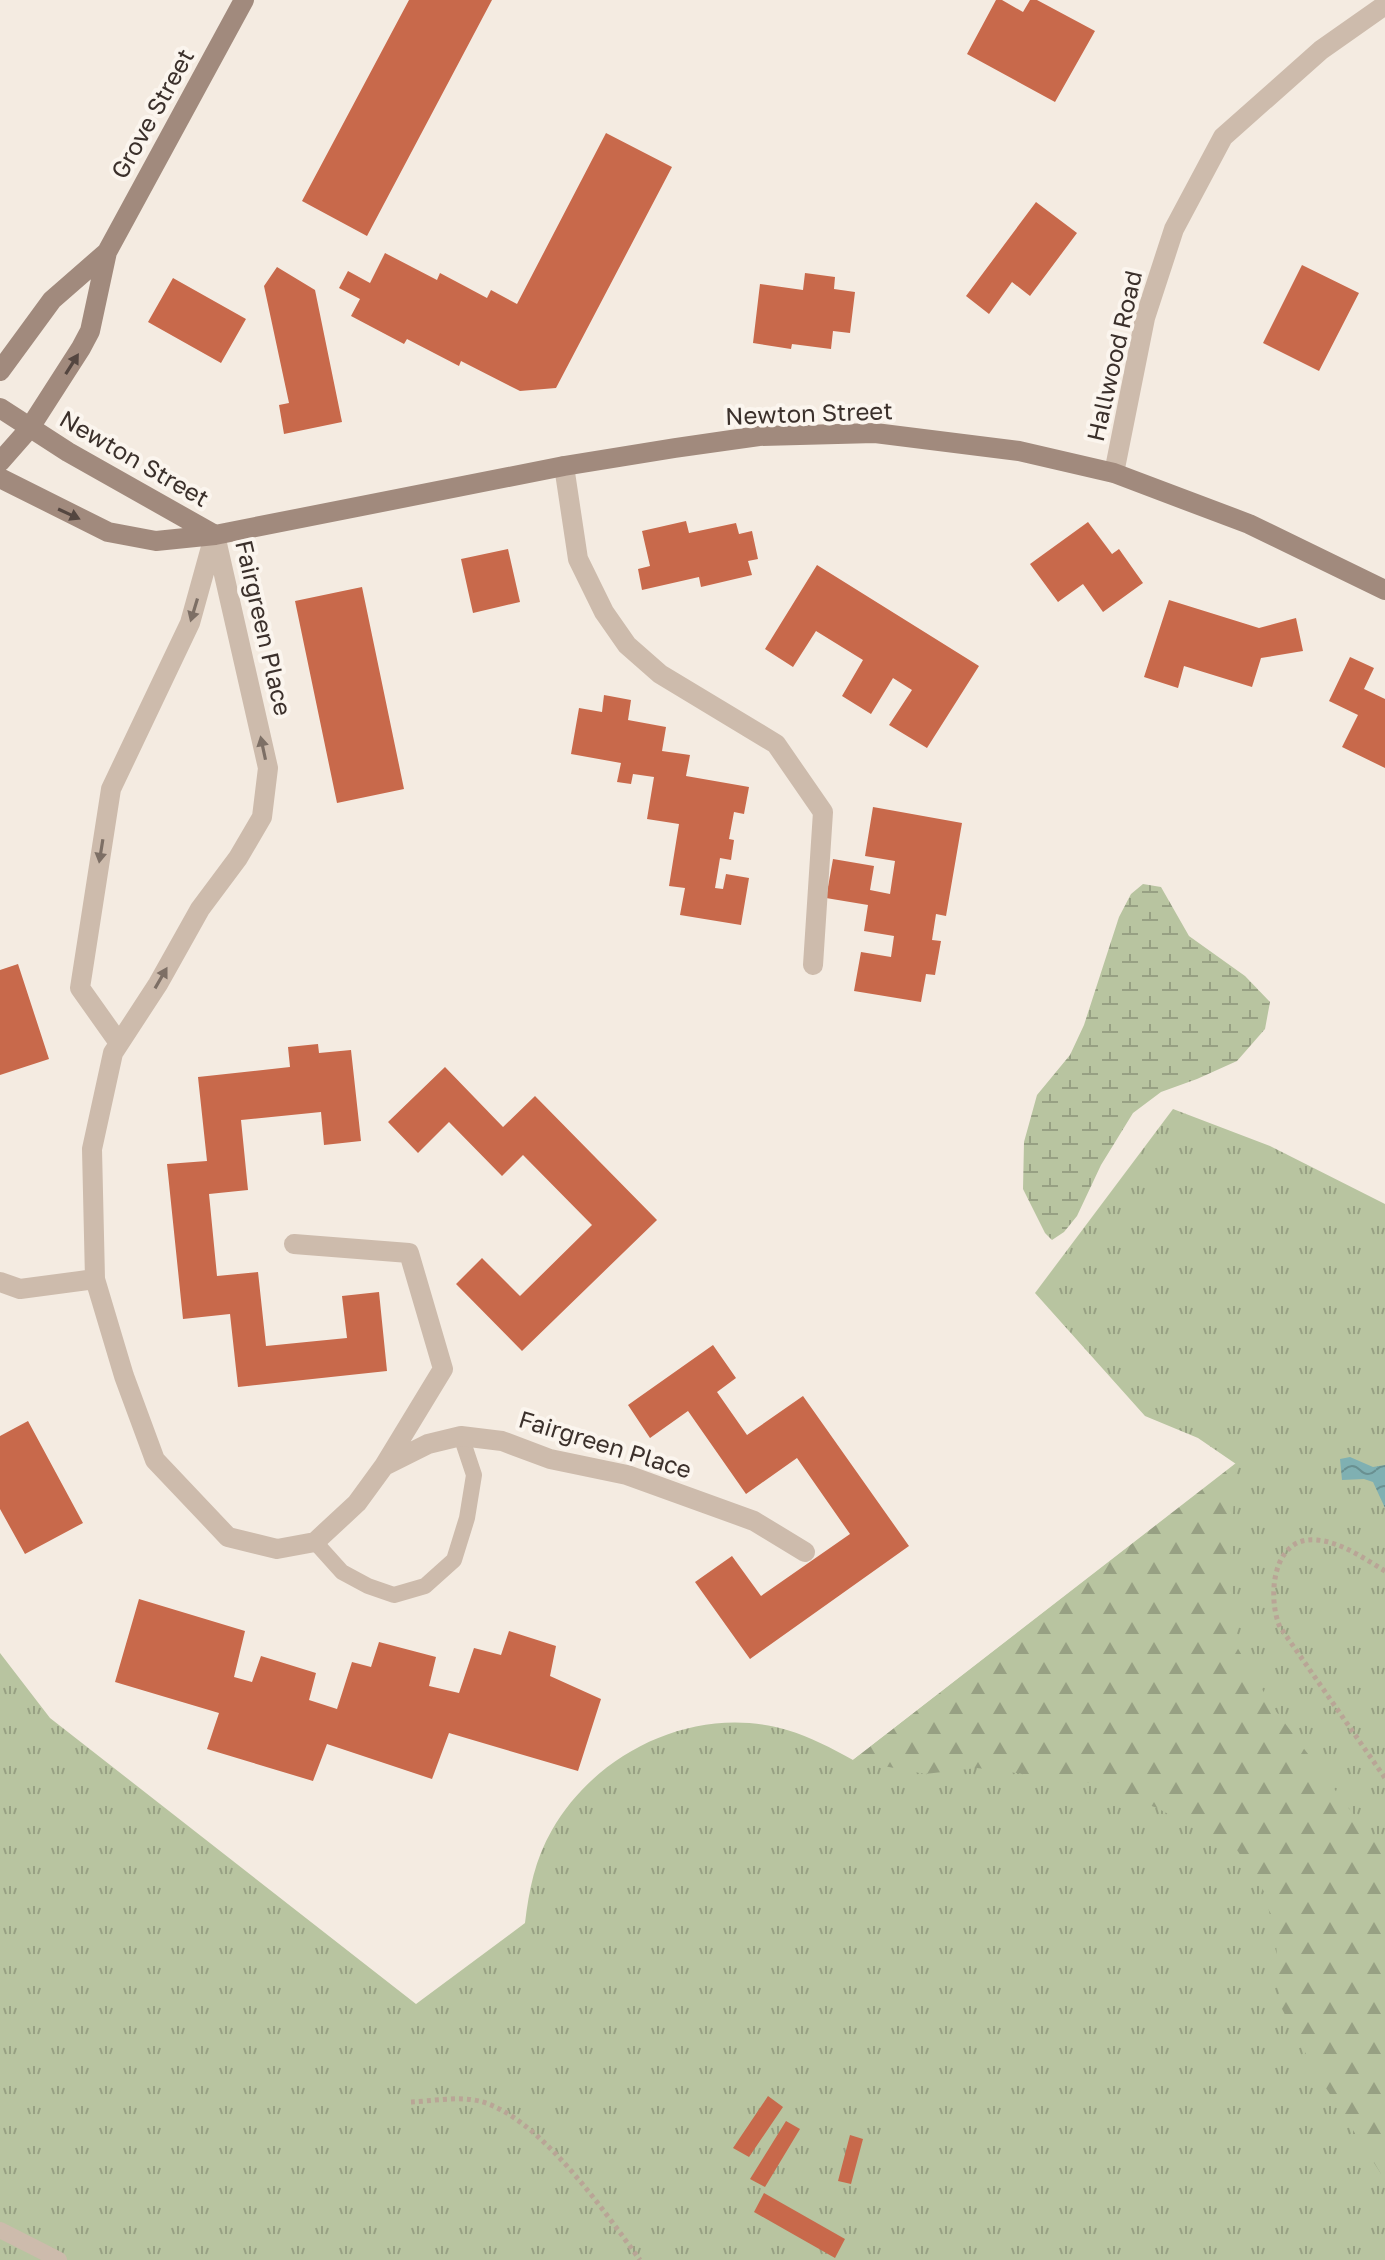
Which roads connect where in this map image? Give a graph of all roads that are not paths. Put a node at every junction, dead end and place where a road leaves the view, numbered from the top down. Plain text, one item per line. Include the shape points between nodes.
1 (244, 0) edge
2 (1385, 5) edge
3 (107, 252) junction
4 (0, 371) edge
5 (0, 408) edge
6 (29, 429) junction
7 (0, 462) edge
8 (564, 466) junction
9 (1114, 473) junction
10 (0, 478) edge
11 (215, 535) junction
12 (1385, 590) edge
13 (813, 965) dead end
14 (119, 1043) junction
15 (294, 1244) dead end
16 (95, 1279) junction
17 (0, 1282) edge
18 (461, 1436) junction
19 (384, 1466) junction
20 (315, 1542) junction
21 (805, 1552) dead end
22 (0, 2230) edge
23 (59, 2260) edge

1 - 3 main road, Grove Street
2 - 9 street, Hallwood Road via 1321,50 1223,137 1174,229 1145,318
3 - 4 main road, Grove Street via 52,300
6 -> 3 main road, Grove Street via 90,331
5 - 6 main road, Newton Street
6 - 7 main road, Newton Street
6 - 11 main road, Newton Street
8 - 9 main road, Newton Street via 759,436 875,433 1019,451
8 - 11 main road, Newton Street
8 - 13 street via 578,559 627,645 660,674 776,744 823,812
9 - 12 main road, Newton Street via 1249,524
10 -> 11 main road, Newton Street via 108,532 156,541
11 -> 14 street, Fairgreen Place via 190,623 111,789 80,988
14 -> 11 street, Fairgreen Place via 262,817 268,768
14 - 16 street, Fairgreen Place via 92,1149
15 - 19 street, Fairgreen Place via 409,1253 443,1369
16 - 17 street via 20,1289
16 - 20 street, Fairgreen Place via 155,1460 228,1537 277,1549
18 - 19 street, Fairgreen Place via 428,1444
18 - 20 lane via 474,1475 467,1518 454,1560 425,1586 394,1595 368,1586 342,1572
18 - 21 street, Fairgreen Place via 502,1441 550,1459 627,1475 754,1521
19 - 20 street, Fairgreen Place via 357,1503
22 - 23 lane

